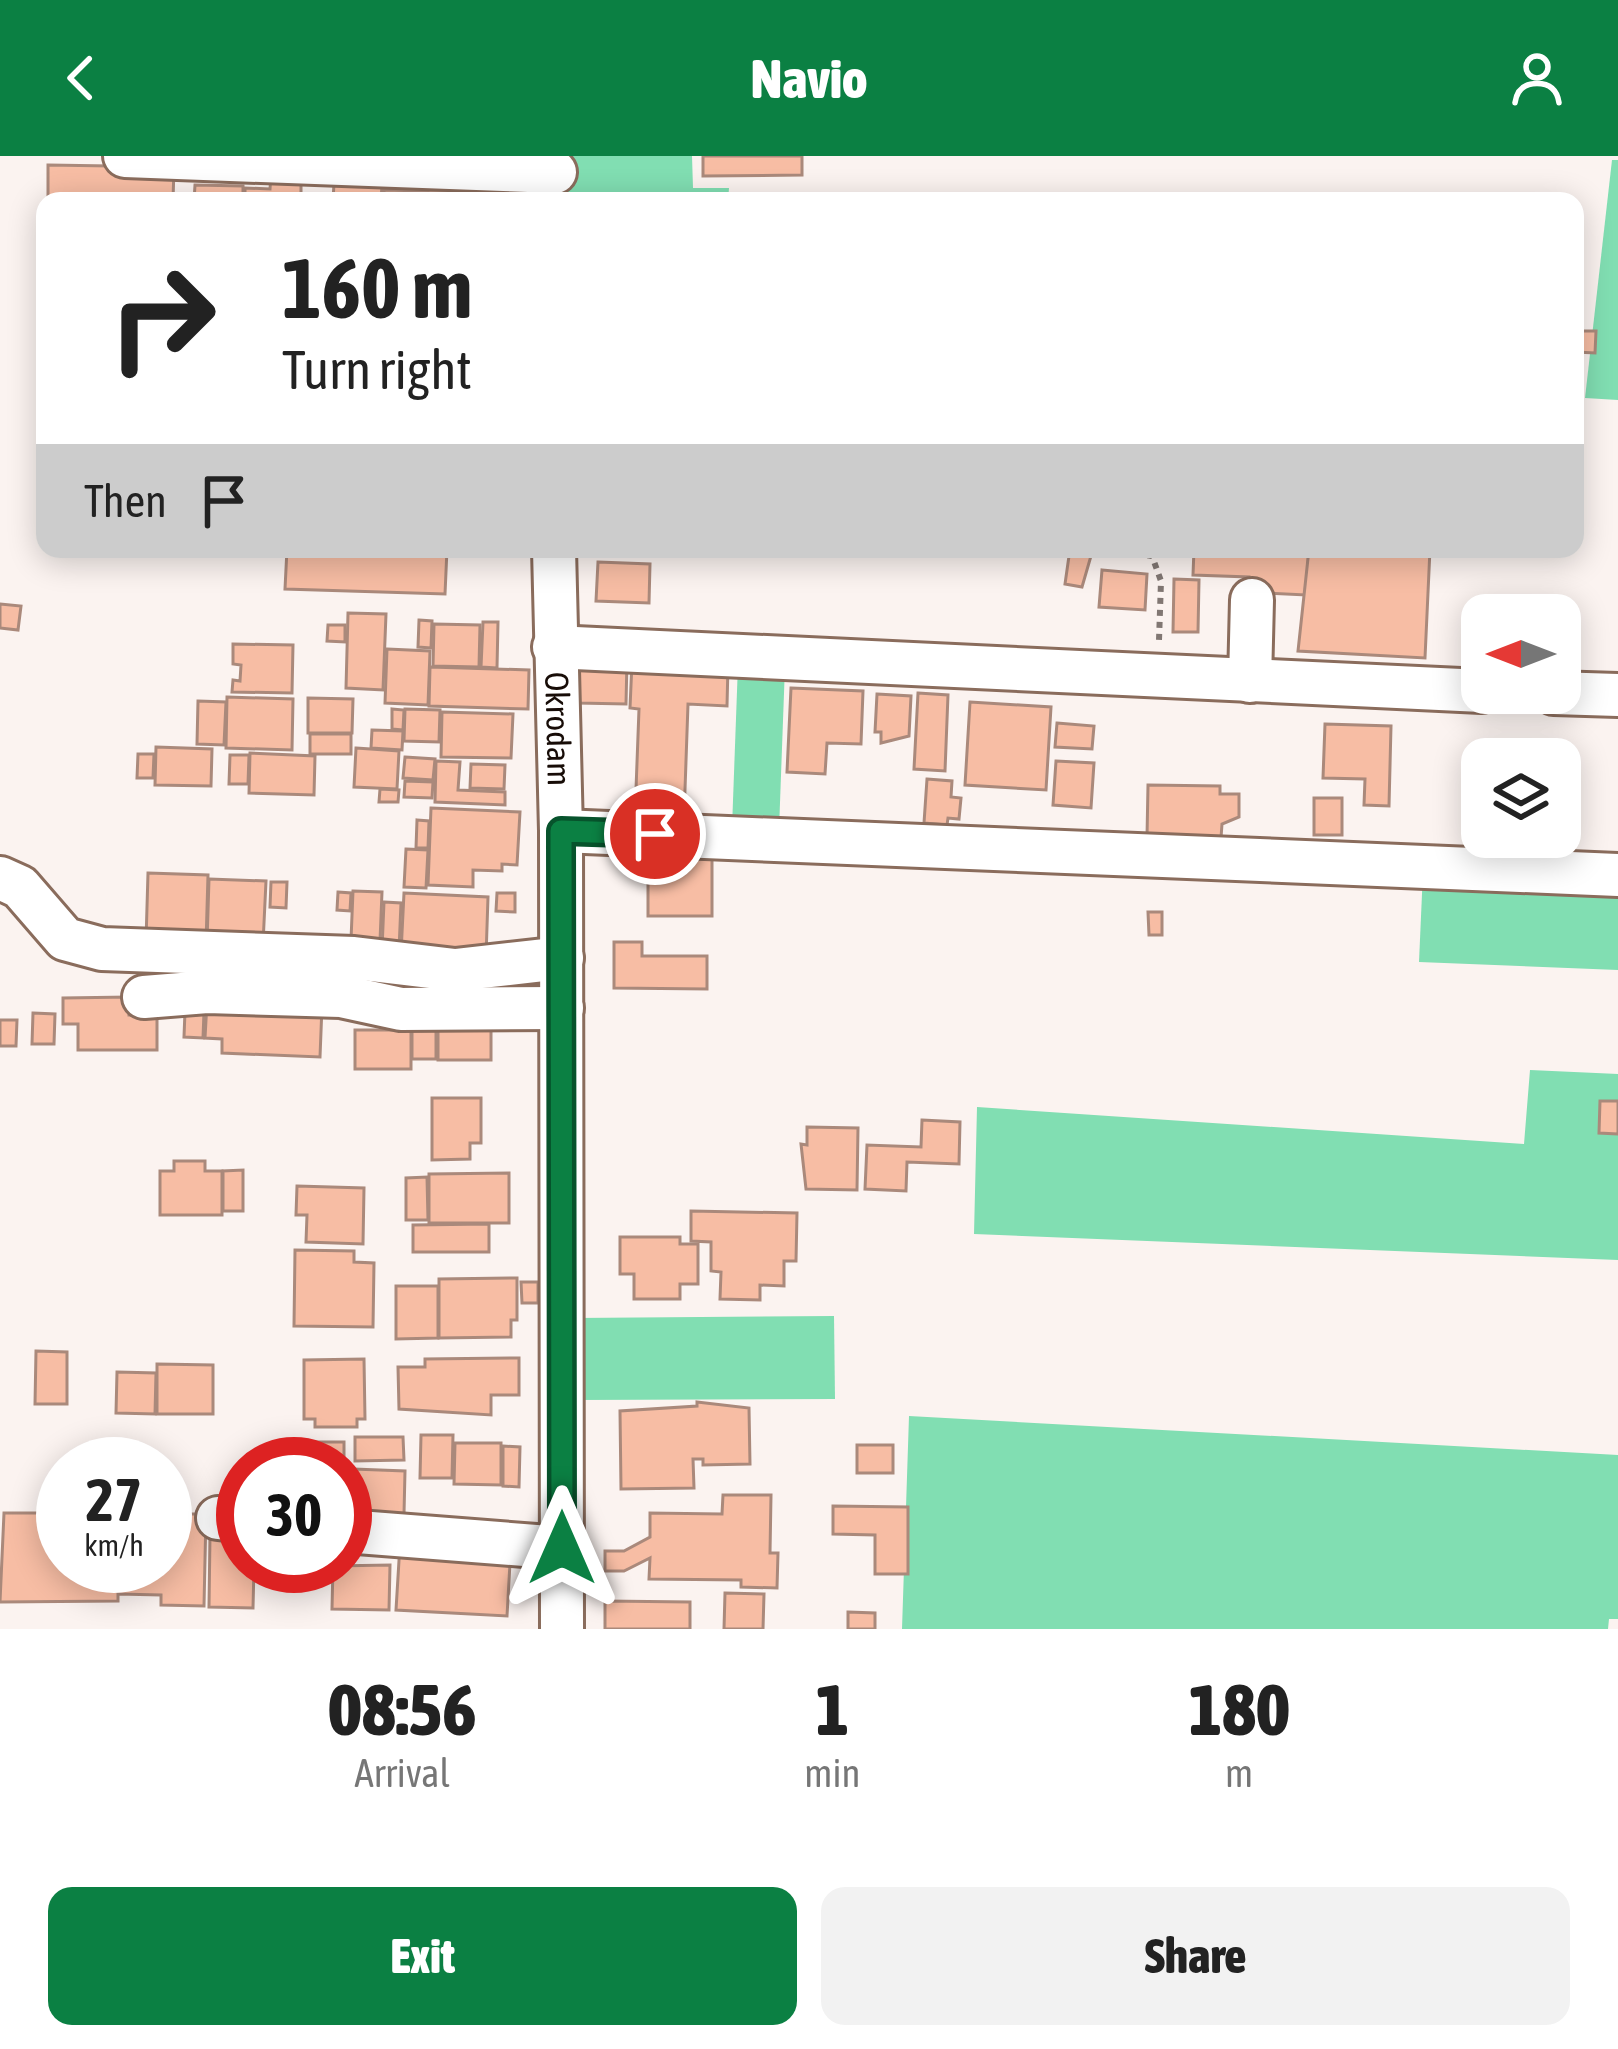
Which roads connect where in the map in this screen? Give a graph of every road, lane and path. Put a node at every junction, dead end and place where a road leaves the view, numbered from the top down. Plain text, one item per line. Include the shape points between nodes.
1 (125, 156) edge
2 (555, 176) edge
3 (554, 558) edge
4 (1153, 558) edge
5 (1252, 600) dead end
6 (554, 647) junction
7 (1135, 676) junction
8 (1250, 681) junction
9 (1461, 690) edge
10 (1581, 694) edge
11 (1618, 695) edge
12 (561, 831) junction
13 (1618, 874) edge
14 (0, 878) edge
15 (562, 958) junction
16 (144, 997) dead end
17 (562, 1008) junction
18 (372, 1533) edge
19 (562, 1548) junction
20 (562, 1629) edge

1 - 2 street
3 - 6 street, Okrodam
4 - 7 path via 1161,581 1154,660
5 - 8 street
6 - 7 street
6 - 12 street, Okrodam
7 - 8 street
8 - 9 street
10 - 11 street
12 - 13 street
12 - 15 street, Okrodam
14 - 15 street via 20,887 64,939 102,949 455,970
15 - 17 street, Okrodam
16 - 17 street via 207,992 341,996 401,1009
17 - 19 street, Okrodam
18 - 19 street
19 - 20 street, Okrodam

